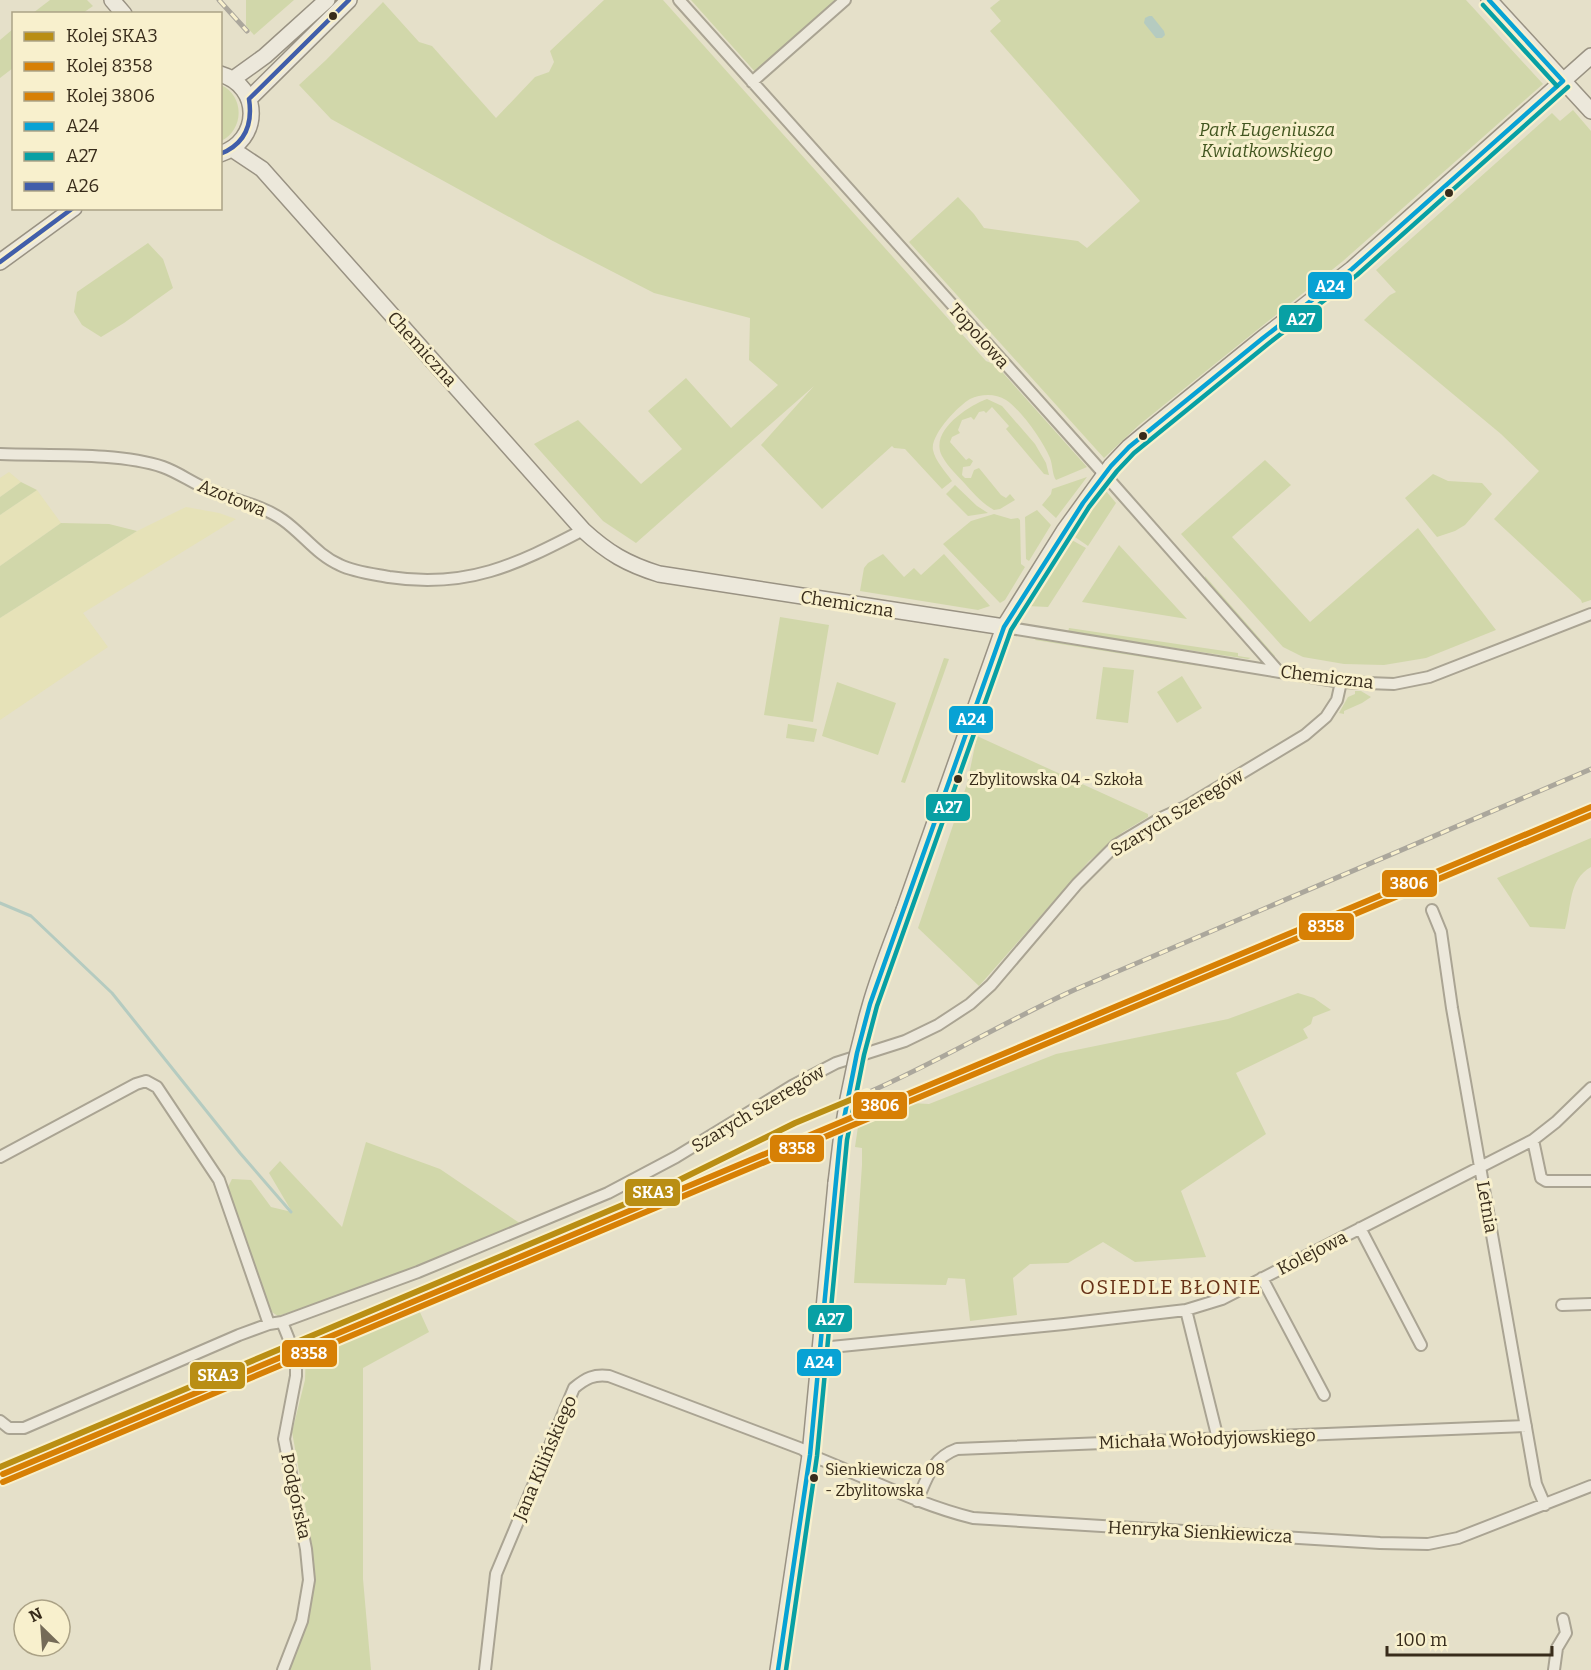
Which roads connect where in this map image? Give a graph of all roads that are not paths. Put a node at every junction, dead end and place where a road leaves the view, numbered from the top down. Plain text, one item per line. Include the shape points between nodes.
1 (112, 0) edge
2 (327, 0) edge
3 (349, 0) edge
4 (679, 0) edge
5 (845, 0) edge
6 (1489, 0) edge
7 (122, 12) edge
8 (1591, 56) edge
9 (227, 77) edge
10 (1563, 81) junction
11 (752, 82) junction
12 (249, 99) junction
13 (1591, 111) edge
14 (247, 133) junction
15 (226, 152) edge
16 (262, 170) junction
17 (71, 210) edge
18 (0, 262) edge
19 (0, 454) edge
20 (1105, 474) junction
21 (583, 530) junction
22 (1591, 614) edge
23 (1004, 627) junction
24 (1279, 672) junction
25 (1341, 682) junction
26 (1432, 910) dead end
27 (1591, 1088) edge
28 (1533, 1140) junction
29 (0, 1157) edge
30 (1480, 1167) junction
31 (1591, 1181) edge
32 (1360, 1228) junction
33 (1263, 1278) junction
34 (1591, 1304) edge
35 (1563, 1305) dead end
36 (1186, 1310) junction
37 (282, 1322) junction
38 (269, 1324) junction
39 (1421, 1345) dead end
40 (821, 1347) junction
41 (1324, 1395) dead end
42 (0, 1421) edge
43 (1526, 1426) junction
44 (1218, 1439) junction
45 (810, 1455) junction
46 (1591, 1486) edge
47 (917, 1501) junction
48 (1545, 1505) junction
49 (1563, 1619) dead end
50 (283, 1670) edge
51 (485, 1670) edge
52 (778, 1670) edge
53 (1554, 1670) edge

1 - 7 street
2 - 9 street via 265,56
3 - 12 street
4 - 11 street, Topolowa
5 - 11 street
6 - 10 street
8 - 10 street
9 - 12 street via 240,85
10 - 13 street
10 - 20 street via 1352,269 1129,447
11 - 20 street, Topolowa
12 - 14 street via 251,117
14 - 15 street
14 - 16 street, Chemiczna
15 - 16 street, Chemiczna
16 - 21 street, Chemiczna
17 - 18 street
19 - 21 street, Azotowa via 106,458 166,468 210,491 265,509 284,520 323,556 342,566 408,580 467,578 499,570
20 - 23 street
20 - 24 street, Topolowa
21 - 23 street, Chemiczna via 616,557 659,574
22 - 25 street, Chemiczna via 1429,677 1394,684
23 - 24 street, Chemiczna
23 - 40 street, bridge via 870,1004 857,1053 845,1109
24 - 25 street, Chemiczna
25 - 37 street, Szarych Szeregów via 1337,700 1326,717 1305,735 1116,845 1077,884 991,985 938,1025 896,1044 836,1063 608,1193
26 - 30 street, Letnia via 1441,932
27 - 28 street, Kolejowa
28 - 30 street, Kolejowa
28 - 31 street via 1541,1178
29 - 38 street via 136,1084 146,1082 157,1087 219,1180
30 - 32 street, Kolejowa
30 - 43 street, Letnia
32 - 33 street, Kolejowa
32 - 39 street
33 - 36 street, Kolejowa via 1222,1299
33 - 41 street
34 - 35 street
36 - 40 street, Kolejowa
36 - 44 street
37 - 38 street, Szarych Szeregów
37 - 50 street, Podgórska via 296,1357 284,1439 309,1580 302,1621
38 - 42 street, Szarych Szeregów via 24,1428 9,1428
40 - 45 street
43 - 44 street, Michała Wołodyjowskiego
43 - 48 street, Letnia via 1536,1484
44 - 47 street, Michała Wołodyjowskiego via 957,1449 944,1454 934,1465
45 - 47 street, Henryka Sienkiewicza
45 - 51 street, Jana Kilińskiego via 609,1376 586,1378 574,1388 496,1574
45 - 52 street
46 - 48 street, Henryka Sienkiewicza
47 - 48 street, Henryka Sienkiewicza via 973,1518 1410,1544 1458,1538
49 - 53 street via 1566,1633 1557,1648

